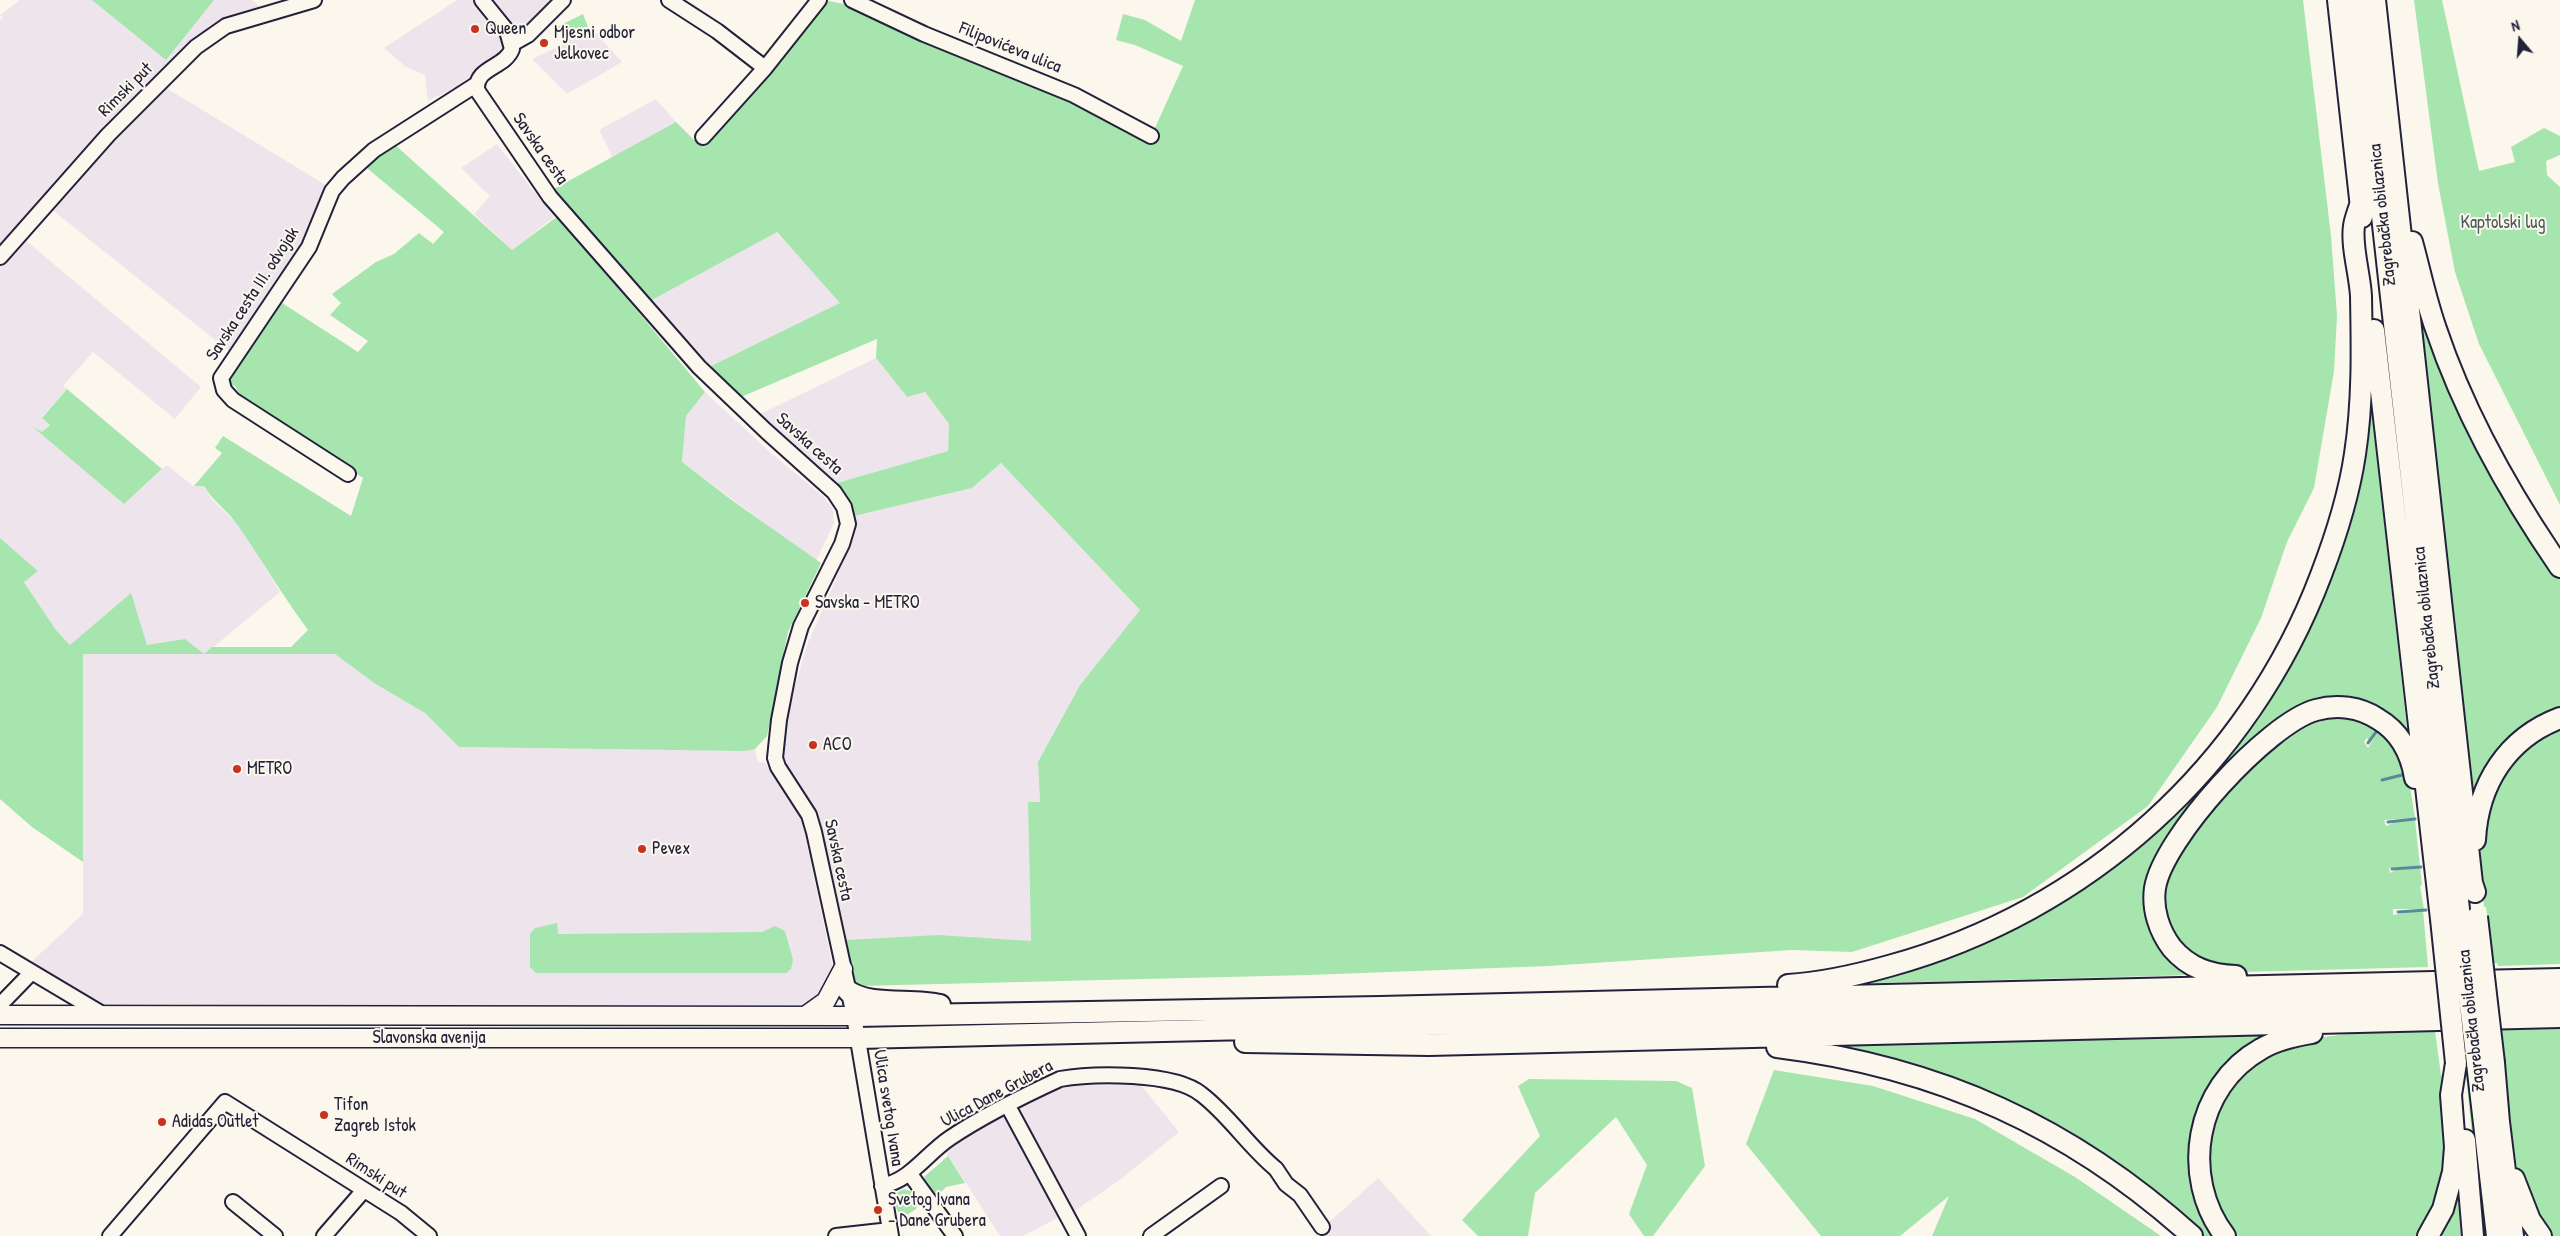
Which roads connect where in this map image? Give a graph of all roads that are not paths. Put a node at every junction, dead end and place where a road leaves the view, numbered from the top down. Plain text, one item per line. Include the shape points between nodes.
1 (314, 0) edge
2 (482, 0) edge
3 (563, 0) edge
4 (669, 0) edge
5 (819, 0) edge
6 (852, 0) edge
7 (2338, 0) edge
8 (2358, 0) edge
9 (2374, 0) edge
10 (512, 44) junction
11 (765, 68) junction
12 (476, 84) junction
13 (1151, 136) dead end
14 (703, 137) dead end
15 (2391, 147) junction
16 (2360, 205) junction
17 (0, 257) edge
18 (348, 474) dead end
19 (2560, 567) edge
20 (2560, 718) edge
21 (2430, 824) junction
22 (2475, 892) junction
23 (2469, 918) junction
24 (0, 953) edge
25 (844, 969) junction
26 (2560, 970) edge
27 (32, 972) junction
28 (2560, 979) edge
29 (2494, 981) junction
30 (2291, 985) junction
31 (848, 991) junction
32 (1674, 999) junction
33 (2560, 999) edge
34 (0, 1005) edge
35 (966, 1014) junction
36 (0, 1015) edge
37 (805, 1016) junction
38 (854, 1016) junction
39 (109, 1017) junction
40 (2560, 1017) edge
41 (2392, 1021) junction
42 (1172, 1031) junction
43 (0, 1038) edge
44 (858, 1038) junction
45 (1711, 1038) junction
46 (2456, 1063) junction
47 (2485, 1063) junction
48 (1008, 1106) junction
49 (2498, 1122) junction
50 (910, 1174) junction
51 (882, 1186) junction
52 (1221, 1186) dead end
53 (364, 1190) junction
54 (234, 1202) dead end
55 (1322, 1227) dead end
56 (890, 1233) edge
57 (327, 1235) edge
58 (110, 1236) edge
59 (275, 1236) edge
60 (429, 1236) edge
61 (836, 1236) edge
62 (955, 1236) edge
63 (1078, 1236) edge
64 (1151, 1236) edge
65 (2192, 1236) edge
66 (2225, 1236) edge
67 (2428, 1236) edge
68 (2473, 1236) edge
69 (2497, 1236) edge
70 (2513, 1236) edge
71 (2541, 1236) edge

1 - 17 street, Rimski put via 226,26 196,47 108,135
2 - 10 street via 507,31
3 - 10 street via 528,35
4 - 11 street
5 - 11 street
6 - 13 street, Filipovićeva ulica via 924,34 1074,95
7 - 16 highway, Zagrebačka obilaznica
8 - 23 highway, Zagrebačka obilaznica
9 - 15 highway
10 - 12 street via 507,58 481,75
11 - 14 street
12 - 18 street, Savska cesta III. odvojak via 374,150 343,178 332,191 309,247 221,378 224,390 233,400
12 - 25 street, Savska cesta via 484,102 556,204 698,367 834,492 844,507 848,524 842,544 801,626 790,663 775,758 810,816
15 - 19 highway via 2400,161 2407,224 2426,295 2458,388 2518,504
15 - 22 highway
16 - 21 highway, Zagrebačka obilaznica
16 - 32 highway via 2354,227 2363,356 2361,396 2345,500 2332,546 2296,636 2244,722 2213,762 2152,824 2109,858 2058,893 1976,937 1926,956 1871,971 1804,984 1690,990
20 - 22 highway via 2520,741 2487,784 2477,821
21 - 30 highway via 2418,805 2412,763 2399,737 2375,716 2347,708 2316,710 2289,723 2251,755 2207,802 2177,840 2160,870 2155,898 2162,930 2176,952 2202,970 2228,976 2264,976
21 - 46 highway, Zagrebačka obilaznica, bridge
22 - 23 highway
23 - 47 highway, Zagrebačka obilaznica, bridge
24 - 27 street
25 - 31 street, Savska cesta
25 - 37 main road via 826,1001
26 - 29 highway via 2519,971
27 - 34 street
27 - 39 street
28 - 29 highway
29 - 30 highway
30 - 32 highway
31 - 35 highway via 867,999 932,1003
31 - 38 street, Savska cesta
32 - 35 highway
33 - 42 highway
35 - 38 highway
36 - 39 main road, Slavonska avenija
37 - 38 main road, Slavonska avenija
37 - 39 main road, Slavonska avenija
38 - 44 street, Ulica svetog Ivana
40 - 41 highway
41 - 45 highway
41 - 66 highway via 2372,1027 2322,1031 2283,1039 2253,1054 2224,1082 2211,1102 2198,1152 2202,1188
42 - 44 highway
42 - 45 highway via 1196,1040 1313,1044 1429,1045
43 - 44 main road, Slavonska avenija
44 - 51 street, Ulica svetog Ivana
45 - 65 highway via 1742,1046 1818,1052 1869,1063 1935,1080 1990,1102 2103,1165
46 - 67 highway via 2451,1095 2455,1147 2453,1172 2443,1210
46 - 68 highway
47 - 49 highway
47 - 69 highway, Zagrebačka obilaznica
48 - 50 street, Ulica Dane Grubera via 952,1137 926,1156
48 - 55 street, Ulica Dane Grubera via 1060,1079 1074,1076 1165,1080 1190,1087 1208,1100 1276,1169 1286,1184 1300,1195
48 - 63 street
49 - 70 highway
49 - 71 highway via 2506,1132 2511,1167 2521,1200
50 - 51 street, Ulica Dane Grubera
50 - 62 street
51 - 56 street, Ulica svetog Ivana
52 - 64 street
53 - 57 street
53 - 58 street, Rimski put via 226,1102
53 - 60 street, Rimski put
54 - 59 street
56 - 61 street

